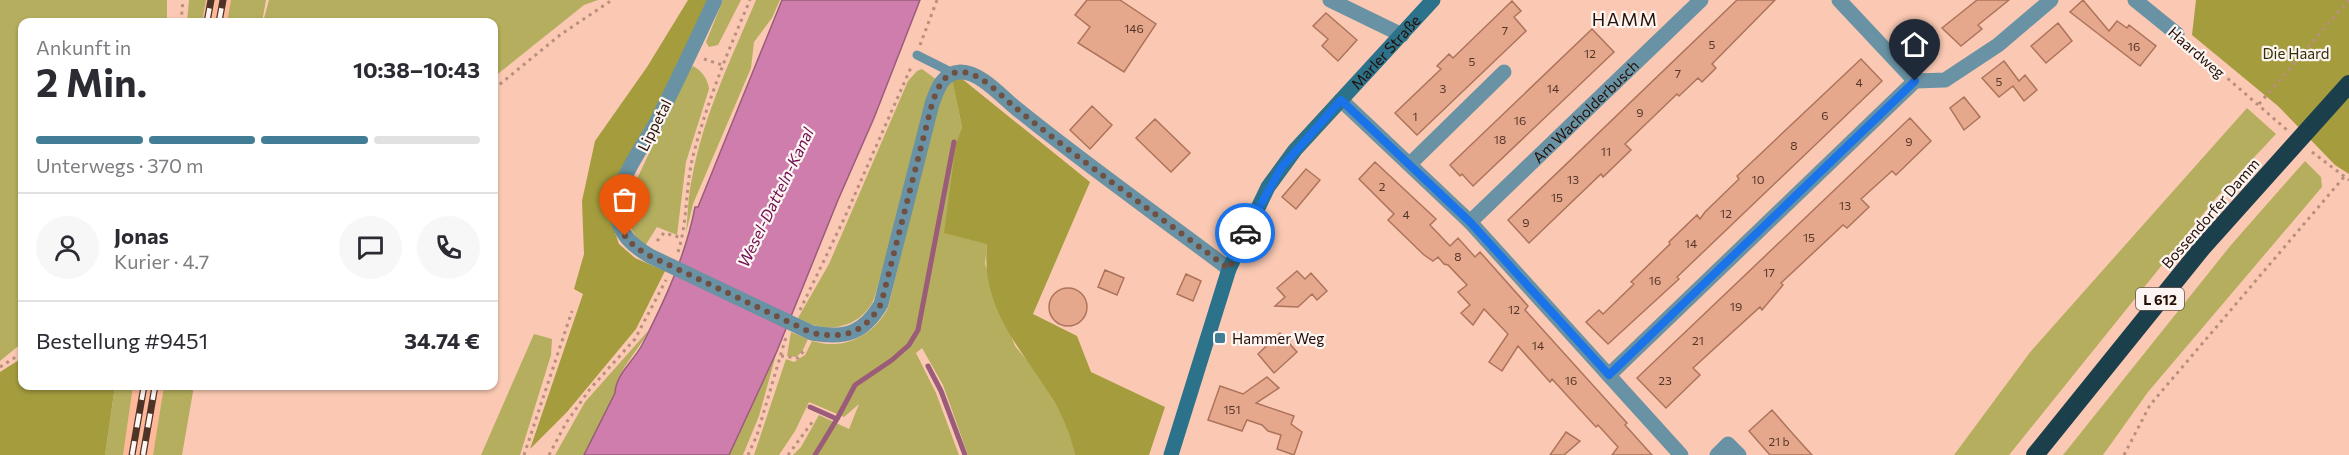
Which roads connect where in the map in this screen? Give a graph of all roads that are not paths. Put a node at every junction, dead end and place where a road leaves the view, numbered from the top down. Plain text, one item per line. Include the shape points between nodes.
1 (715, 0) edge
2 (1330, 0) edge
3 (1433, 0) edge
4 (1701, 0) edge
5 (1839, 0) edge
6 (2051, 0) edge
7 (2135, 0) edge
8 (2177, 34) road end
9 (1402, 35) junction
10 (917, 55) road end
11 (1504, 72) dead end
12 (953, 73) junction
13 (1915, 81) junction
14 (2349, 84) edge
15 (1341, 100) junction
16 (1411, 163) junction
17 (1470, 222) junction
18 (1229, 269) junction
19 (1609, 375) junction
20 (1171, 455) edge
21 (1681, 455) edge
22 (1717, 455) edge
23 (1739, 455) edge
24 (2036, 455) edge

1 - 12 street, Lippetal via 623,183 617,213 625,236 635,247 795,325 825,335 846,334 866,326 878,310 932,104 940,84
2 - 9 street
3 - 9 main road, Marler Straße
4 - 17 street, Am Wacholderbusch
5 - 13 street
6 - 13 street via 1998,45 1945,80
7 - 8 street, Haardweg
9 - 15 main road, Marler Straße
10 - 12 lane
11 - 16 street
12 - 18 street via 966,72 978,78
13 - 19 street
14 - 24 highway, Bossendorfer Damm / L 612 via 2154,306
15 - 16 street
15 - 18 main road, Marler Straße via 1281,168
16 - 17 street
17 - 19 street
18 - 20 main road, Marler Straße
19 - 21 street
22 - 23 street via 1728,444

